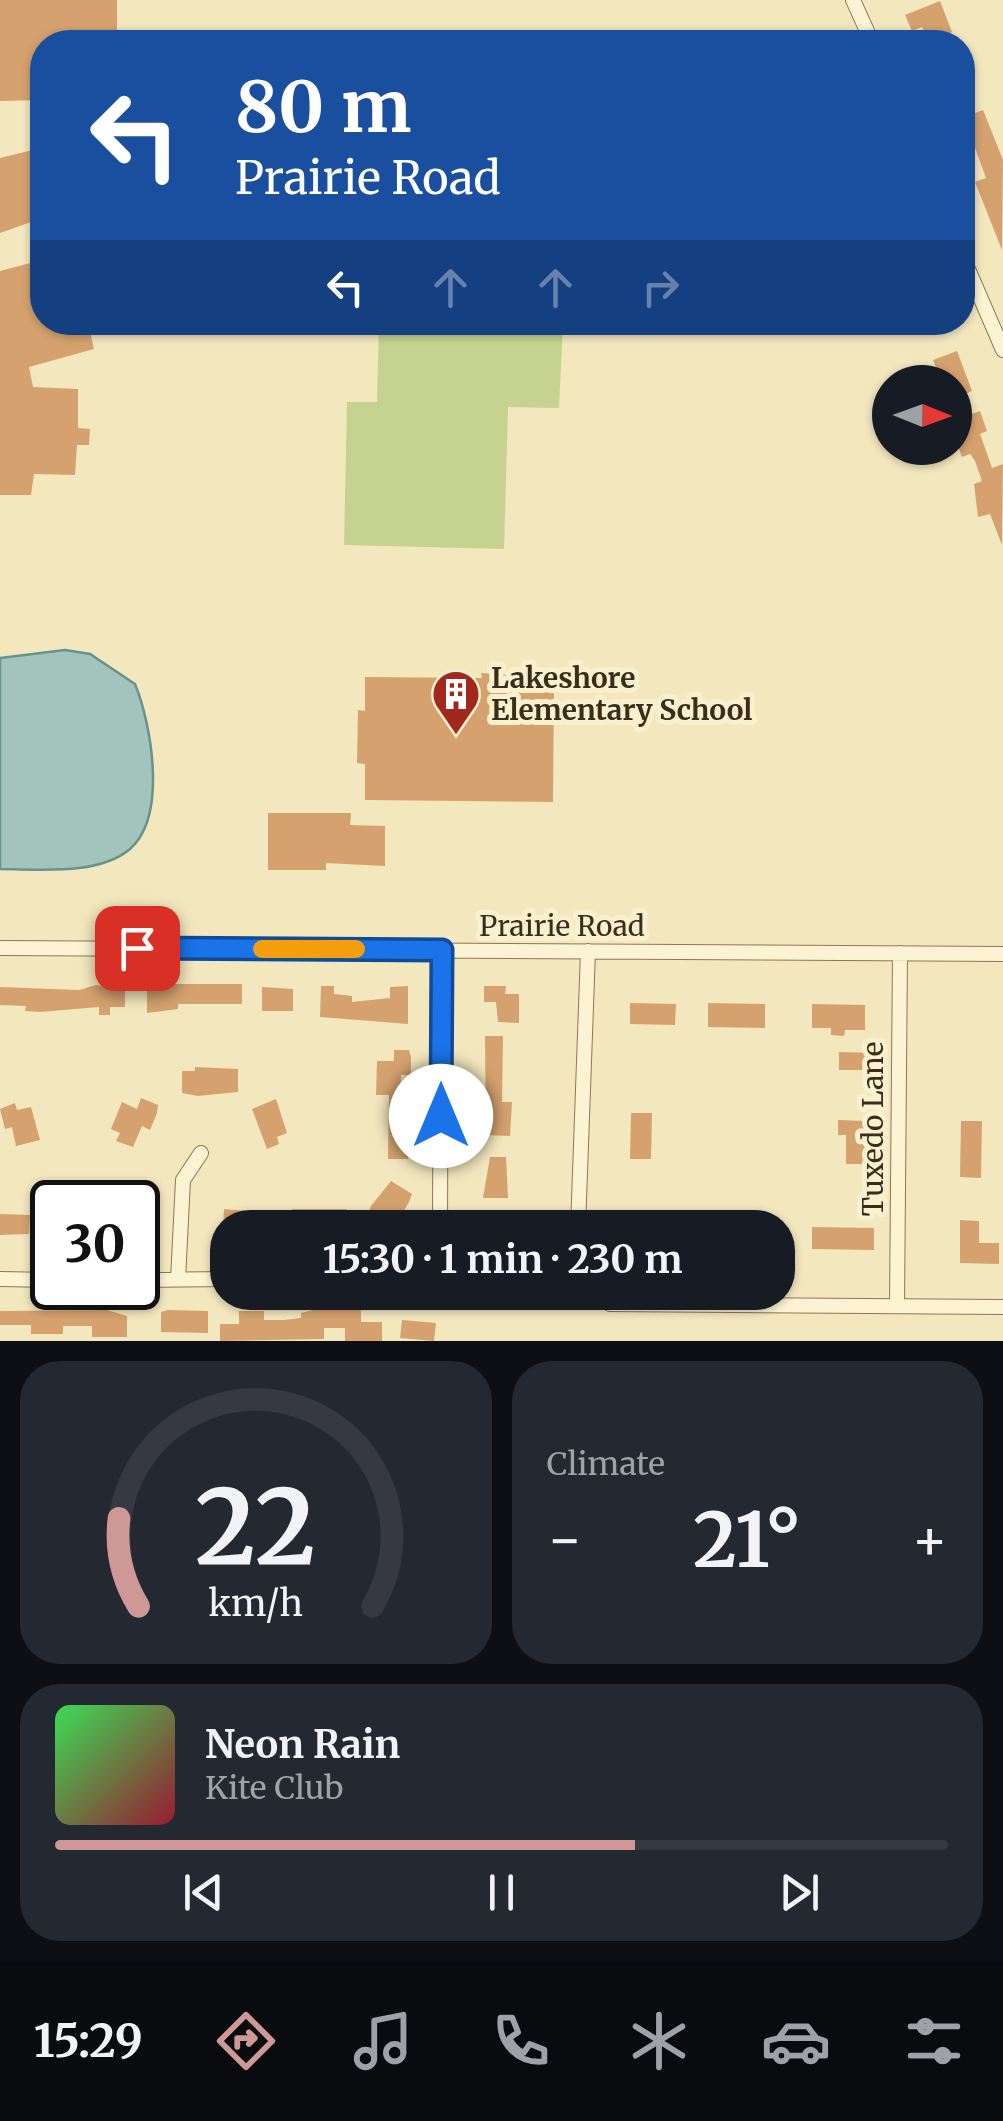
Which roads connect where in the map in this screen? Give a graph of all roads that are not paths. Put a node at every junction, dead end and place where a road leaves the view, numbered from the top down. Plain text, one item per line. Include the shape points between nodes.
1 (854, 0) edge
2 (867, 30) edge
3 (975, 285) edge
4 (1003, 350) edge
5 (0, 948) edge
6 (442, 950) junction
7 (588, 951) junction
8 (900, 953) junction
9 (1003, 954) edge
10 (202, 1153) dead end
11 (440, 1210) edge
12 (579, 1210) edge
13 (0, 1279) edge
14 (210, 1279) edge
15 (30, 1280) edge
16 (160, 1280) edge
17 (178, 1280) junction
18 (795, 1305) edge
19 (897, 1306) junction
20 (1003, 1307) edge

1 - 2 street
3 - 4 street
5 - 6 street, Prairie Road
6 - 7 street, Prairie Road
6 - 11 street
7 - 8 street, Prairie Road
7 - 12 street
8 - 9 street, Prairie Road
8 - 19 street, Tuxedo Lane
10 - 17 street via 182,1180
13 - 15 street
14 - 17 street
16 - 17 street
18 - 19 street
19 - 20 street

